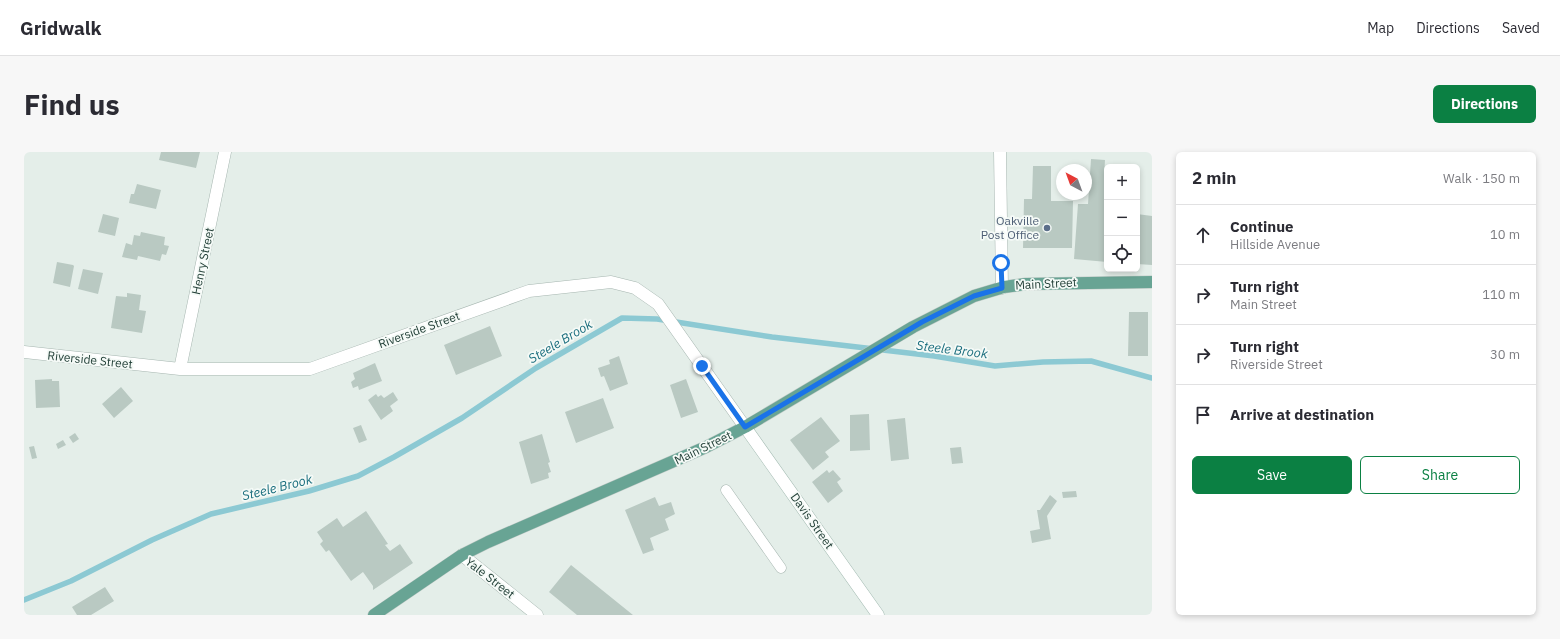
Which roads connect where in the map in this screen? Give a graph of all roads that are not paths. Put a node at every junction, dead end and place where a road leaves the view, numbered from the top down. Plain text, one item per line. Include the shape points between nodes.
1 (225, 152) edge
2 (1000, 152) edge
3 (1152, 282) edge
4 (1002, 288) junction
5 (24, 352) edge
6 (180, 370) junction
7 (745, 427) junction
8 (726, 490) dead end
9 (462, 555) junction
10 (781, 568) dead end
11 (374, 615) edge
12 (537, 615) edge
13 (878, 615) edge

1 - 6 street, Henry Street
2 - 4 street
3 - 4 main road, Main Street via 1038,283
4 - 7 main road, Main Street via 970,298 913,326
5 - 6 street, Riverside Street
6 - 7 street, Riverside Street via 310,369 529,291 611,282 635,288 658,304
7 - 9 main road, Main Street via 669,464
7 - 13 street, Davis Street
8 - 10 lane
9 - 11 main road, Main Street
9 - 12 street, Yale Street

